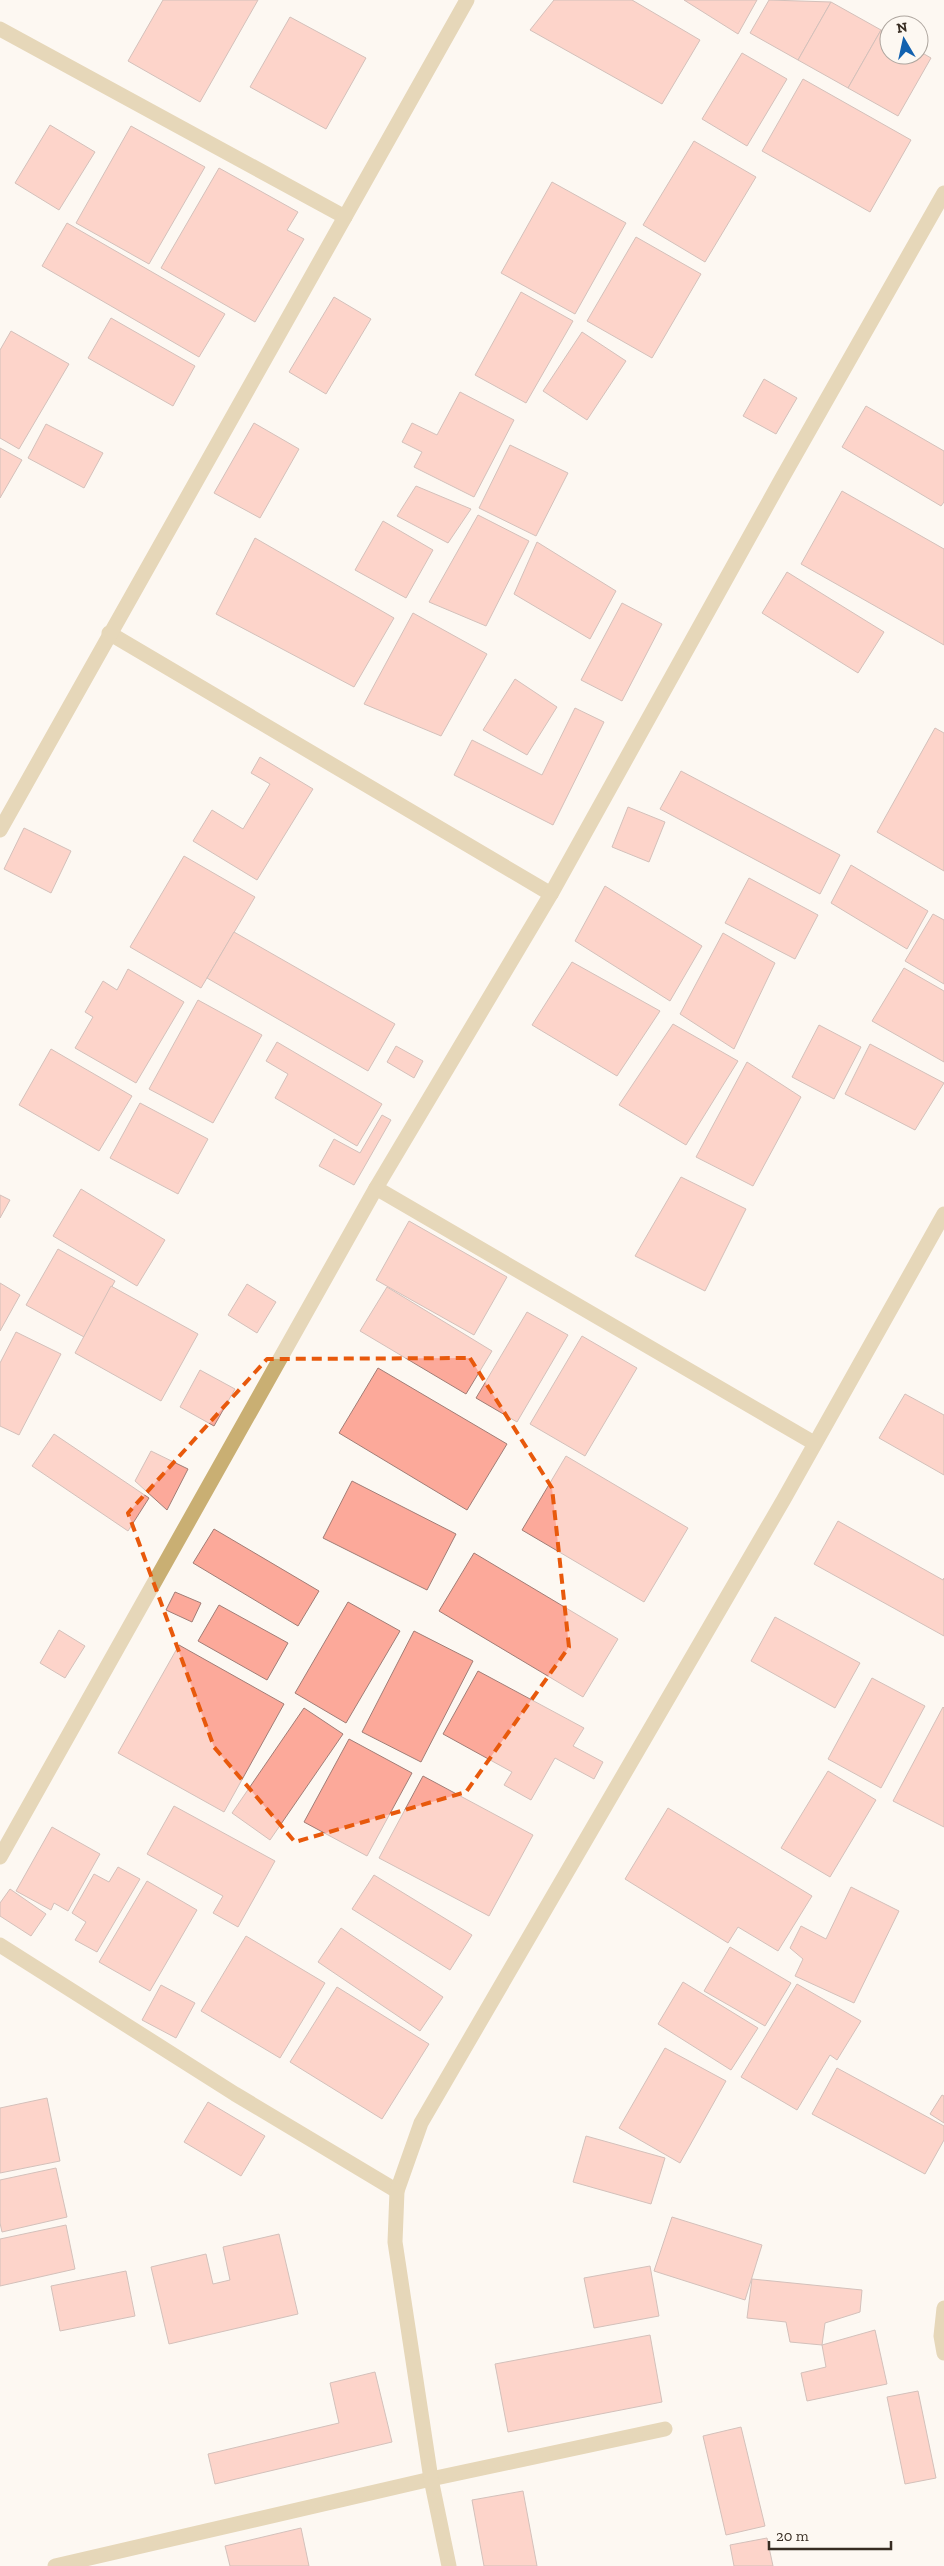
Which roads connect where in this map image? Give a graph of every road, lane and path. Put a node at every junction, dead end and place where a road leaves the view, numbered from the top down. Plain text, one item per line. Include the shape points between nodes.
1 (468, 0) edge
2 (0, 29) edge
3 (944, 193) edge
4 (345, 217) junction
5 (109, 633) junction
6 (0, 830) edge
7 (551, 894) junction
8 (376, 1188) junction
9 (944, 1214) edge
10 (814, 1443) junction
11 (0, 1857) edge
12 (0, 1945) edge
13 (397, 2192) junction
14 (944, 2308) edge
15 (943, 2336) edge
16 (944, 2353) edge
17 (665, 2429) dead end
18 (431, 2479) junction
19 (55, 2566) edge
20 (449, 2566) edge

1 - 4 street
2 - 4 street
3 - 7 street
4 - 5 street
5 - 6 street
5 - 7 street
7 - 8 street
8 - 10 street
8 - 11 street
9 - 10 street
10 - 13 street via 421,2123
12 - 13 street
13 - 18 street via 395,2242
14 - 15 street
15 - 16 street
17 - 18 street
18 - 19 street
18 - 20 street

